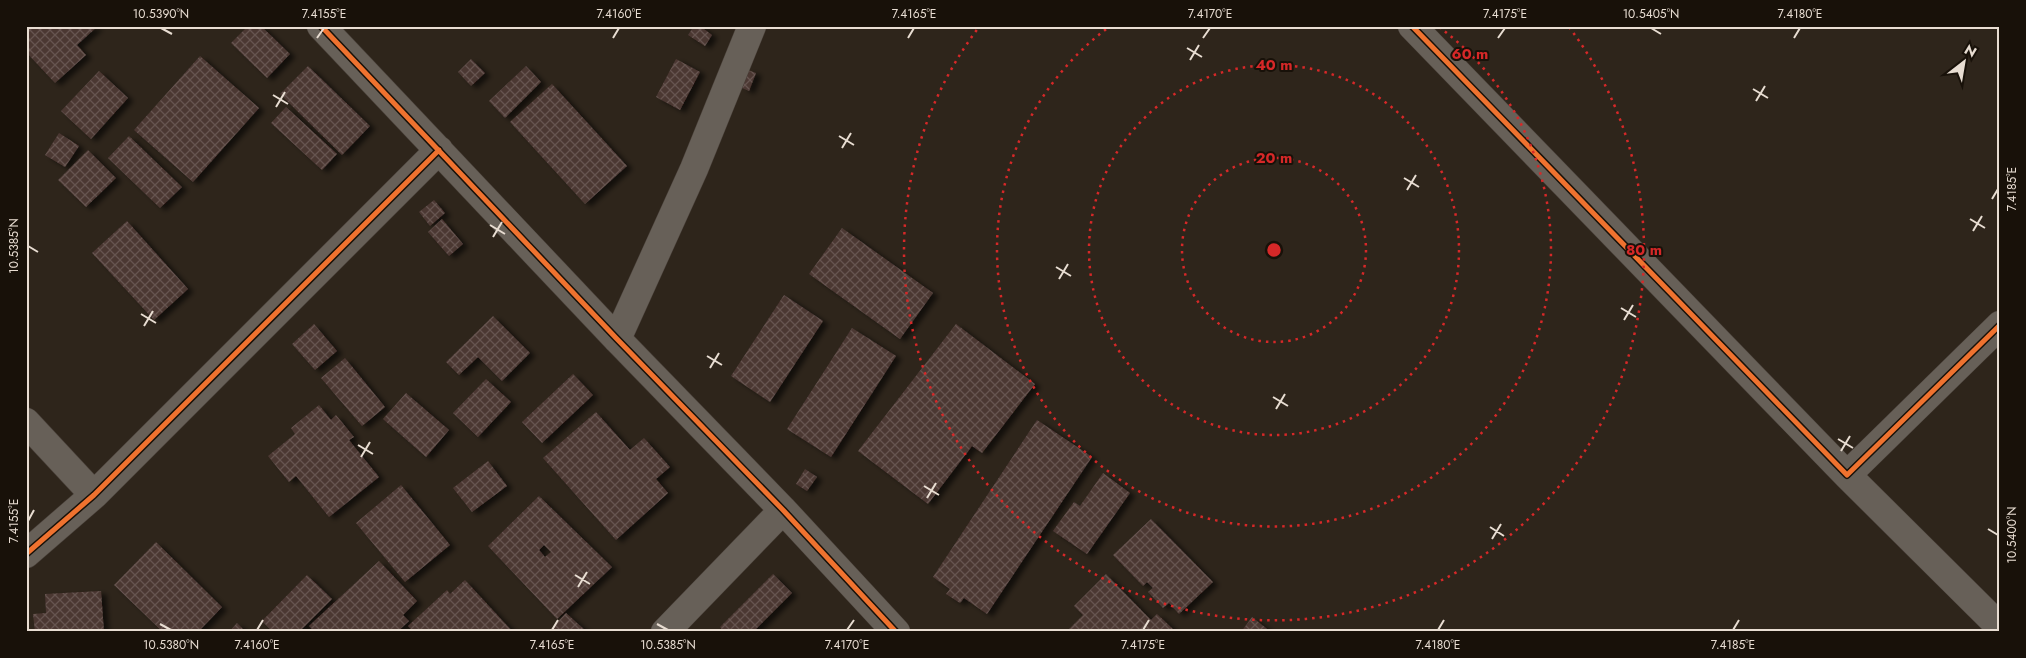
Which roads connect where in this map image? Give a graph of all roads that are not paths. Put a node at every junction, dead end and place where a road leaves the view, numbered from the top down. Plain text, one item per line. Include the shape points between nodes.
1 (321, 26) edge
2 (752, 26) edge
3 (1412, 26) edge
4 (439, 150) junction
5 (2000, 325) edge
6 (617, 339) junction
7 (26, 422) edge
8 (1847, 475) junction
9 (94, 495) junction
10 (783, 510) junction
11 (26, 554) edge
12 (2000, 627) edge
13 (665, 632) edge
14 (896, 632) edge

1 - 4 street
2 - 6 street via 694,169
3 - 8 street
4 - 6 street
4 - 9 street
5 - 8 street
6 - 10 street
7 - 9 street
8 - 12 street
9 - 11 street
10 - 13 street
10 - 14 street

